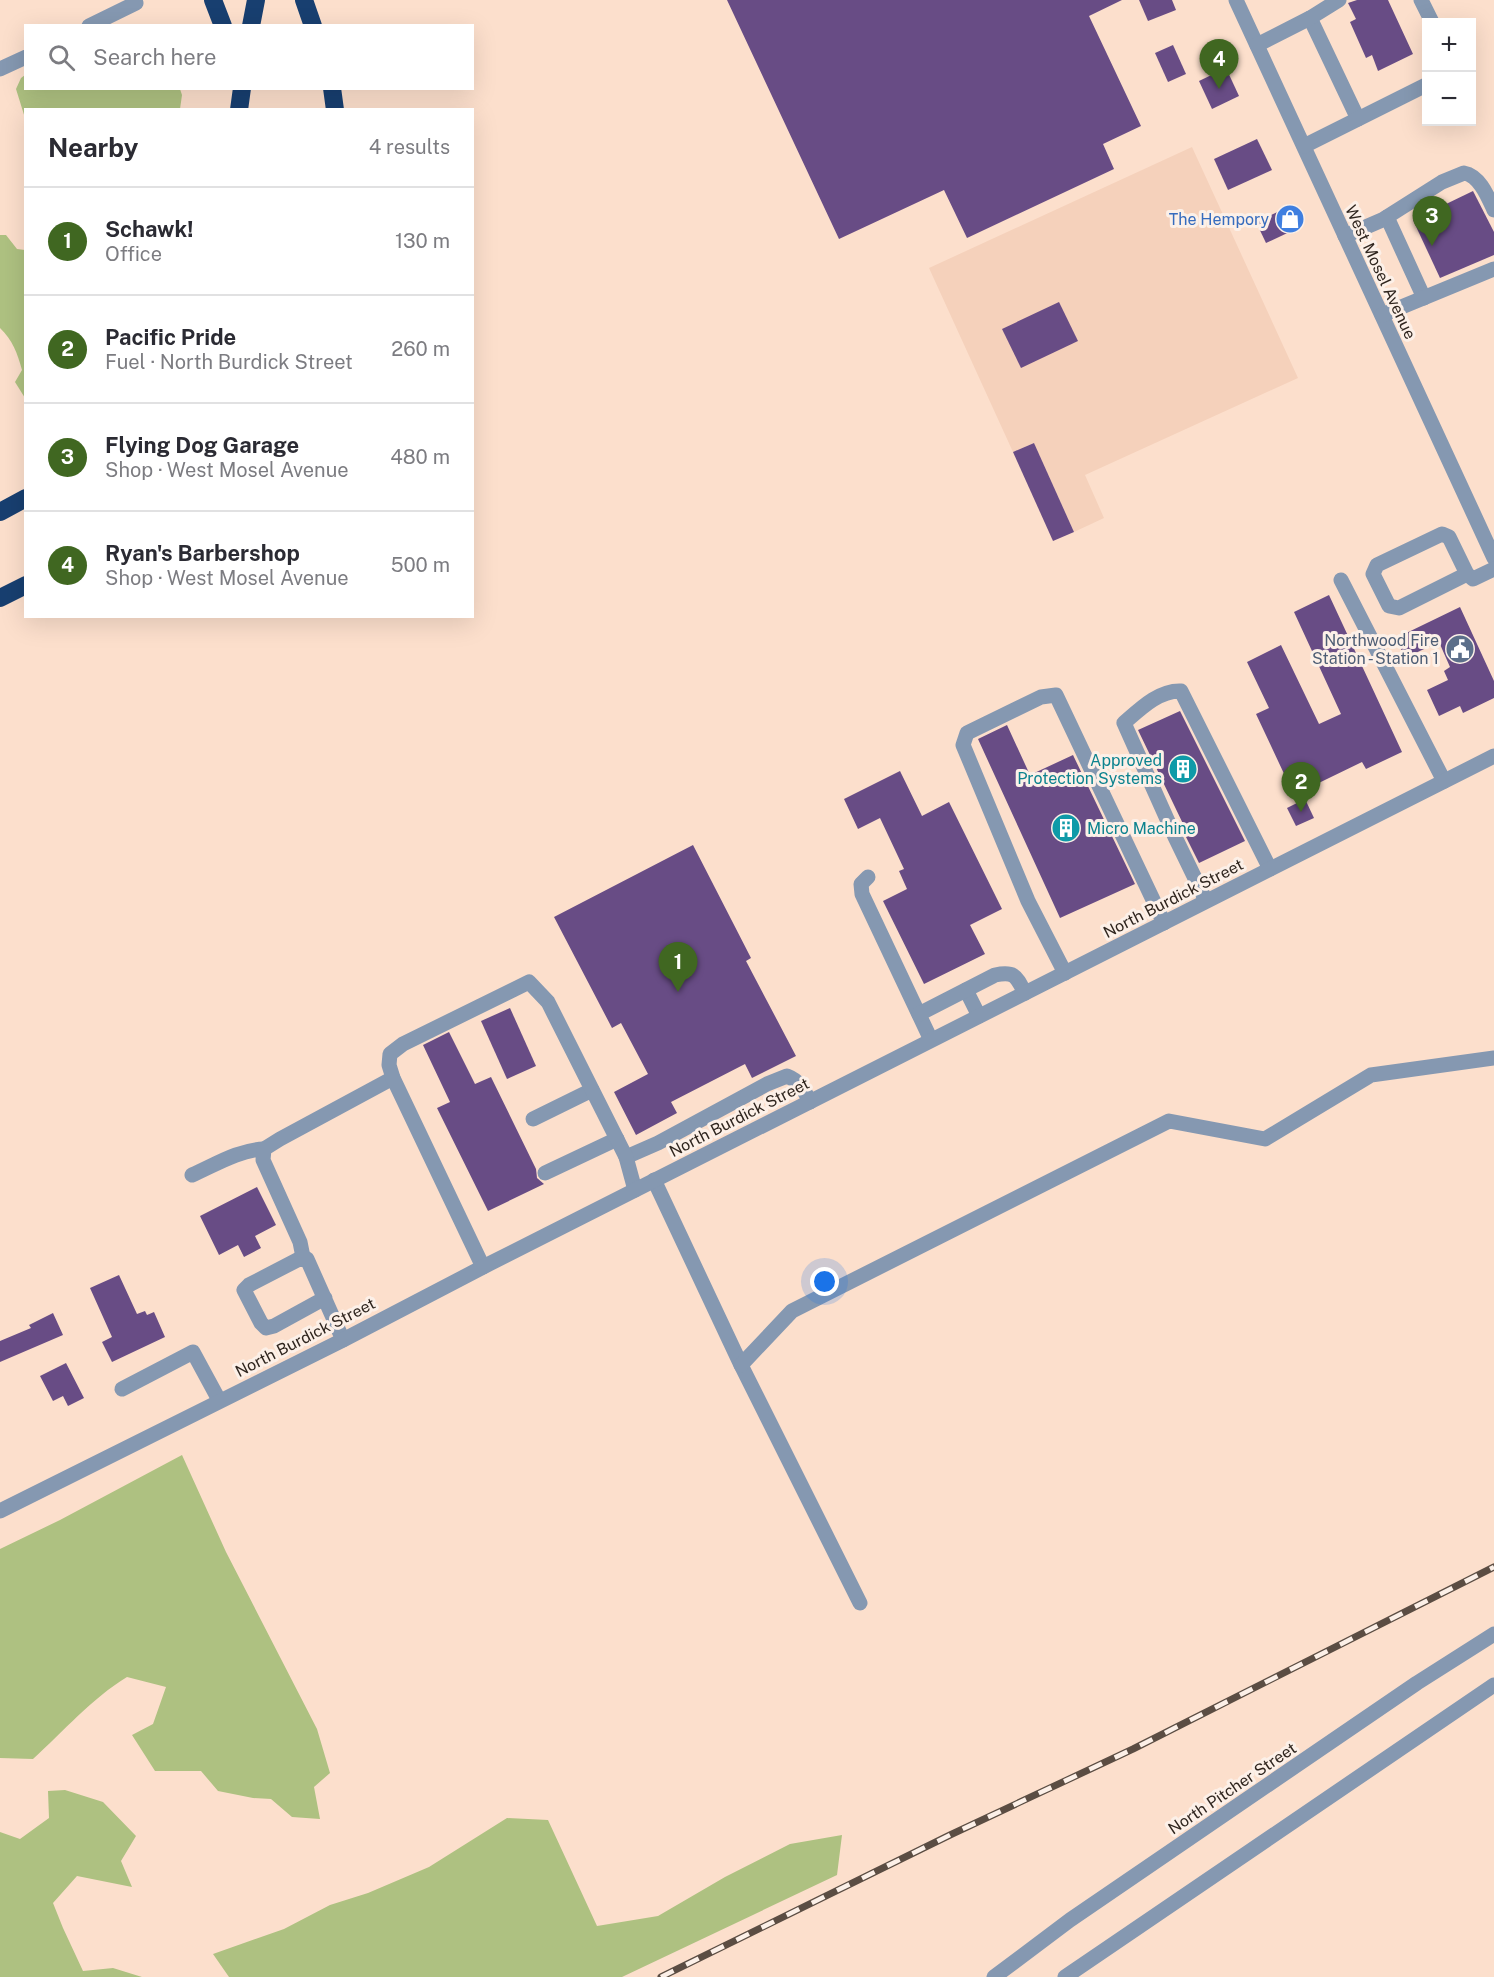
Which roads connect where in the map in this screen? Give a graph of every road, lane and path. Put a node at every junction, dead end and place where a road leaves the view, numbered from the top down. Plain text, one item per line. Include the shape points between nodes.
1 (213, 0) edge
2 (256, 0) edge
3 (304, 0) edge
4 (313, 0) edge
5 (1236, 0) edge
6 (1339, 0) edge
7 (1421, 0) edge
8 (136, 3) dead end
9 (1310, 18) junction
10 (1430, 18) edge
11 (93, 24) edge
12 (222, 24) edge
13 (250, 24) edge
14 (314, 24) edge
15 (315, 24) edge
16 (1257, 45) junction
17 (24, 58) edge
18 (0, 69) edge
19 (1422, 87) edge
20 (234, 90) edge
21 (242, 90) edge
22 (332, 90) edge
23 (238, 108) edge
24 (238, 108) edge
25 (335, 108) edge
26 (1358, 119) junction
27 (1304, 146) junction
28 (1494, 210) edge
29 (1387, 217) junction
30 (1345, 236) junction
31 (1494, 269) edge
32 (1424, 298) junction
33 (1382, 315) junction
34 (24, 499) edge
35 (0, 512) edge
36 (1494, 558) edge
37 (1494, 569) edge
38 (1467, 574) junction
39 (1341, 580) dead end
40 (24, 586) edge
41 (0, 598) edge
42 (1494, 756) edge
43 (1444, 781) junction
44 (1270, 869) junction
45 (868, 877) dead end
46 (1206, 901) junction
47 (1164, 923) junction
48 (1065, 972) junction
49 (966, 990) junction
50 (1025, 993) junction
51 (919, 1014) junction
52 (979, 1016) junction
53 (931, 1040) junction
54 (1494, 1058) edge
55 (393, 1078) junction
56 (592, 1090) junction
57 (810, 1102) junction
58 (533, 1119) dead end
59 (617, 1139) junction
60 (264, 1149) junction
61 (626, 1157) junction
62 (545, 1173) dead end
63 (192, 1175) dead end
64 (654, 1180) junction
65 (635, 1190) junction
66 (303, 1257) junction
67 (483, 1267) junction
68 (325, 1298) junction
69 (343, 1340) junction
70 (741, 1365) junction
71 (122, 1389) dead end
72 (219, 1400) junction
73 (0, 1511) edge
74 (860, 1603) dead end
75 (1494, 1634) edge
76 (1494, 1685) edge
77 (994, 1977) edge
78 (1065, 1977) edge

1 - 12 highway
2 - 13 highway
3 - 14 highway
4 - 15 street
5 - 16 street, West Mosel Avenue
6 - 9 street
7 - 10 street
8 - 11 street
9 - 16 street
9 - 26 street
16 - 27 street, West Mosel Avenue
17 - 18 street
19 - 26 street
20 - 23 highway
21 - 24 highway
22 - 25 highway
26 - 27 street
27 - 30 street, West Mosel Avenue
28 - 29 street via 1482,187 1464,173 1442,182
29 - 30 street
29 - 32 street
30 - 33 street, West Mosel Avenue
31 - 32 street
32 - 33 street
33 - 36 street, West Mosel Avenue
34 - 35 highway
37 - 38 street via 1473,579
38 - 38 street via 1449,537 1442,534 1377,565 1373,574 1389,606 1399,608
39 - 43 street
40 - 41 highway
42 - 43 street, North Burdick Street
43 - 44 street, North Burdick Street
44 - 46 street, North Burdick Street
44 - 46 street via 1181,691 1171,690 1143,705 1124,723
45 - 51 street via 861,884 862,894
46 - 47 street, North Burdick Street
47 - 48 street, North Burdick Street
47 - 48 street via 1056,695 1041,697 967,734 963,746 1028,901
48 - 50 street, North Burdick Street
49 - 50 street via 995,975 1008,973 1015,976
49 - 51 street
49 - 52 street
50 - 52 street, North Burdick Street
51 - 53 street
52 - 53 street, North Burdick Street
53 - 57 street, North Burdick Street
54 - 70 street via 1371,1075 1265,1139 1169,1121 792,1311
55 - 56 street via 390,1054 403,1044 529,982 548,1002
55 - 60 street
55 - 67 street
56 - 58 street
56 - 59 street
57 - 61 street via 796,1079 787,1076
57 - 64 street, North Burdick Street
59 - 61 street
59 - 62 street
60 - 63 street via 239,1153
60 - 66 street via 263,1160
61 - 65 street
64 - 65 street, North Burdick Street
64 - 70 street
65 - 67 street, North Burdick Street
66 - 68 street
66 - 68 street via 244,1290 261,1323 266,1328 274,1326
67 - 69 street, North Burdick Street
68 - 69 street
69 - 72 street, North Burdick Street
70 - 74 street
71 - 72 street via 193,1352
72 - 73 street, North Burdick Street
75 - 77 street, North Pitcher Street via 1070,1920
76 - 78 street

